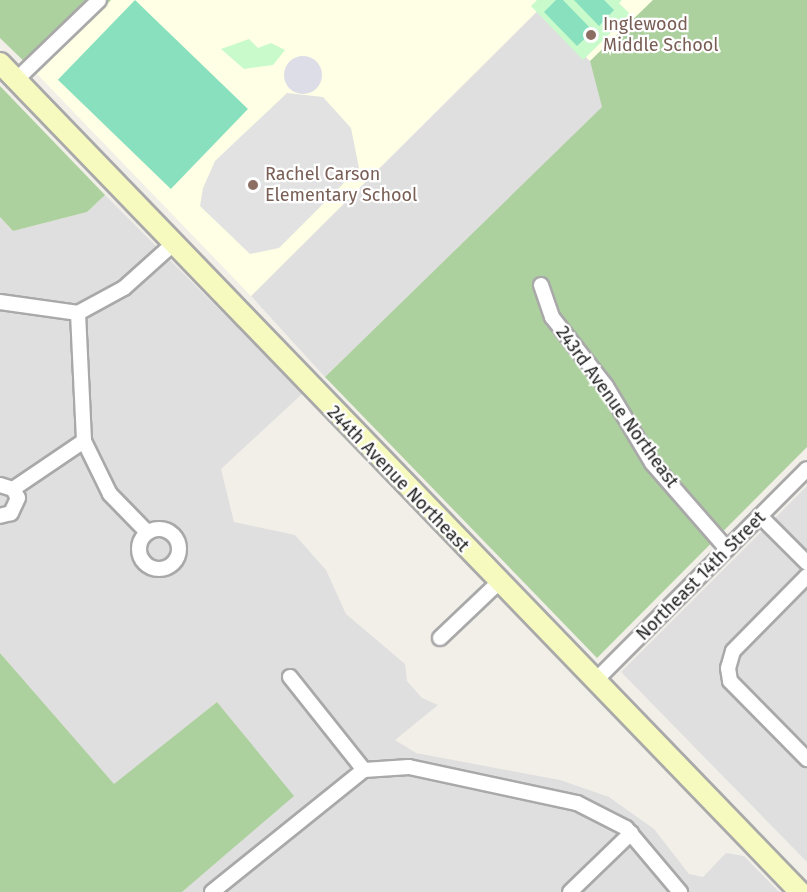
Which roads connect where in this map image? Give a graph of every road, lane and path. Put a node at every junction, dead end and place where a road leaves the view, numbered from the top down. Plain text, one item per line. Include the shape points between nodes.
1 (99, 0) edge
2 (0, 63) edge
3 (16, 80) junction
4 (172, 245) junction
5 (541, 285) dead end
6 (0, 302) edge
7 (78, 313) junction
8 (84, 441) junction
9 (807, 469) edge
10 (6, 487) edge
11 (0, 516) edge
12 (760, 516) junction
13 (147, 532) dead end
14 (727, 549) junction
15 (807, 563) edge
16 (807, 576) edge
17 (498, 583) junction
18 (440, 638) dead end
19 (290, 677) dead end
20 (594, 682) junction
21 (807, 759) edge
22 (364, 770) junction
23 (631, 833) junction
24 (212, 892) edge
25 (570, 892) edge
26 (680, 892) edge
27 (800, 892) edge

1 - 3 street
2 - 3 street, 244th Avenue Northeast
3 - 4 street, 244th Avenue Northeast
4 - 7 street via 124,288
4 - 17 street, 244th Avenue Northeast
5 - 14 street, 243rd Avenue Northeast via 552,317 606,386 652,463
6 - 7 street
7 - 8 street
8 - 10 street
8 - 13 street via 110,494
9 - 12 street, Northeast 14th Street
10 - 11 street via 15,509
12 - 14 street, Northeast 14th Street
12 - 15 street
14 - 20 street, Northeast 14th Street
16 - 21 street via 733,651 728,668 730,681
17 - 18 street
17 - 20 street, 244th Avenue Northeast
19 - 22 street
20 - 27 street, 244th Avenue Northeast
22 - 23 street via 409,767 475,777 577,803
22 - 24 street
23 - 25 street
23 - 26 street

